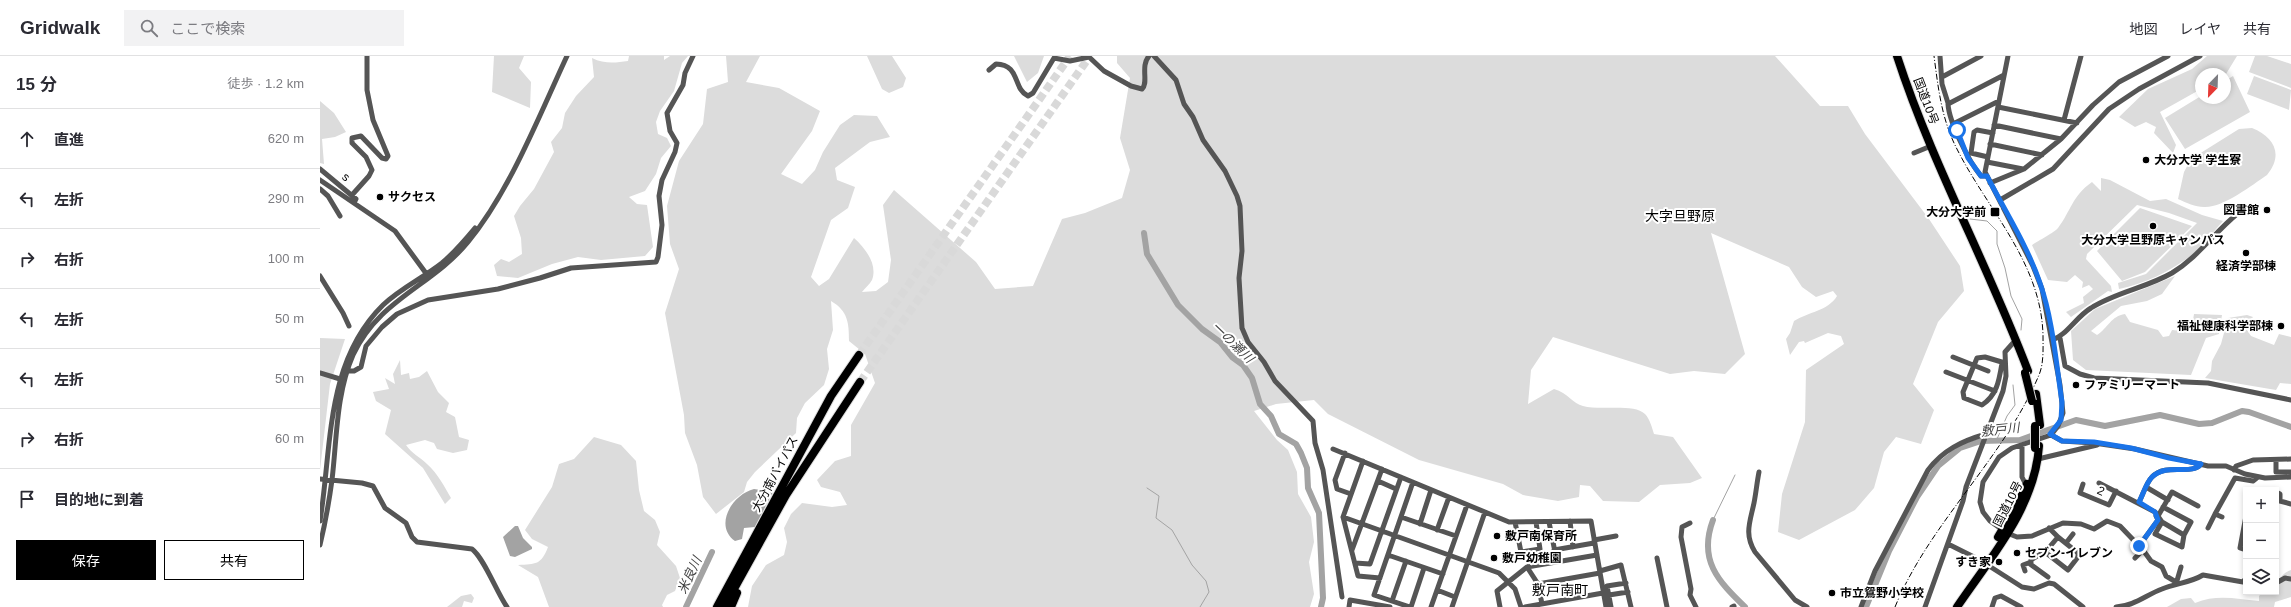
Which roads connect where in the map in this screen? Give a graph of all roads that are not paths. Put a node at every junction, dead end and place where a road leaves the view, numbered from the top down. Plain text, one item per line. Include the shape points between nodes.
1 (367, 56) edge
2 (567, 56) edge
3 (693, 56) edge
4 (1149, 56) edge
5 (1154, 56) edge
6 (1898, 56) edge
7 (1940, 56) edge
8 (1981, 56) edge
9 (2008, 56) edge
10 (2081, 56) edge
11 (2168, 56) edge
12 (2200, 56) edge
13 (989, 70) dead end
14 (2004, 75) junction
15 (1942, 77) junction
16 (1999, 101) junction
17 (1948, 104) junction
18 (1998, 107) junction
19 (2064, 120) junction
20 (1955, 123) dead end
21 (2077, 123) junction
22 (1994, 125) junction
23 (1993, 133) junction
24 (2060, 139) junction
25 (1990, 144) junction
26 (1931, 146) junction
27 (1914, 153) dead end
28 (2042, 155) junction
29 (1987, 160) junction
30 (320, 169) edge
31 (2024, 170) junction
32 (1987, 176) junction
33 (320, 180) edge
34 (1990, 183) junction
35 (320, 189) edge
36 (352, 195) junction
37 (2000, 200) junction
38 (354, 203) junction
39 (2237, 214) dead end
40 (340, 216) dead end
41 (427, 275) junction
42 (320, 276) edge
43 (348, 326) dead end
44 (2060, 338) junction
45 (2052, 340) junction
46 (2015, 343) junction
47 (859, 355) tunnel mouth
48 (1953, 357) dead end
49 (2004, 363) junction
50 (1974, 366) junction
51 (347, 371) junction
52 (1946, 372) dead end
53 (1988, 372) dead end
54 (320, 373) edge
55 (340, 379) junction
56 (1967, 381) junction
57 (860, 382) tunnel mouth
58 (1995, 391) junction
59 (2291, 400) edge
60 (2050, 434) junction
61 (1986, 435) junction
62 (2102, 443) junction
63 (2022, 445) junction
64 (2037, 447) junction
65 (1333, 449) dead end
66 (1344, 453) junction
67 (2038, 459) junction
68 (2291, 459) edge
69 (2276, 460) junction
70 (1363, 461) junction
71 (2201, 464) junction
72 (1382, 469) junction
73 (2234, 470) junction
74 (1759, 472) dead end
75 (2291, 472) edge
76 (1401, 477) junction
77 (2258, 477) junction
78 (2291, 477) edge
79 (320, 479) edge
80 (330, 480) junction
81 (1378, 481) junction
82 (1413, 482) junction
83 (2099, 482) dead end
84 (2083, 484) dead end
85 (2026, 485) junction
86 (2146, 488) junction
87 (1396, 489) junction
88 (1432, 490) junction
89 (2116, 491) junction
90 (1351, 494) junction
91 (1449, 497) junction
92 (2168, 500) junction
93 (2279, 500) edge
94 (2139, 502) junction
95 (2291, 504) edge
96 (1467, 505) junction
97 (2198, 506) dead end
98 (2163, 507) junction
99 (1485, 512) junction
100 (2215, 514) junction
101 (2157, 515) junction
102 (1343, 517) junction
103 (1401, 517) junction
104 (2222, 517) dead end
105 (320, 521) edge
106 (1570, 521) junction
107 (1515, 522) junction
108 (1536, 522) junction
109 (1549, 522) junction
110 (2162, 522) junction
111 (1690, 523) dead end
112 (1420, 524) junction
113 (769, 525) junction
114 (1361, 525) junction
115 (2049, 528) junction
116 (2208, 528) dead end
117 (1437, 530) junction
118 (1381, 531) junction
119 (2005, 532) junction
120 (2243, 532) edge
121 (2073, 534) dead end
122 (2184, 535) junction
123 (1394, 536) junction
124 (1456, 536) junction
125 (1616, 536) dead end
126 (2058, 537) junction
127 (1594, 541) junction
128 (2066, 543) junction
129 (1948, 544) junction
130 (320, 545) edge
131 (1573, 547) junction
132 (2141, 548) junction
133 (2243, 549) edge
134 (1352, 550) junction
135 (1554, 550) junction
136 (2045, 552) junction
137 (1388, 555) junction
138 (1449, 555) junction
139 (1597, 555) junction
140 (1657, 558) dead end
141 (2134, 558) dead end
142 (1406, 561) junction
143 (1468, 561) junction
144 (1556, 562) junction
145 (2031, 562) junction
146 (1355, 563) junction
147 (1984, 563) junction
148 (1527, 567) junction
149 (2181, 567) dead end
150 (1424, 568) junction
151 (2025, 571) dead end
152 (1600, 572) junction
153 (1443, 574) junction
154 (2048, 577) dead end
155 (1380, 578) junction
156 (2291, 579) edge
157 (1509, 581) junction
158 (2243, 581) edge
159 (2279, 581) edge
160 (1626, 583) junction
161 (1538, 584) junction
162 (2176, 584) junction
163 (1437, 590) junction
164 (1603, 592) junction
165 (1628, 592) junction
166 (1609, 595) junction
167 (1342, 597) dead end
168 (1455, 597) junction
169 (1392, 601) junction
170 (1542, 604) junction
171 (507, 607) edge
172 (716, 607) edge
173 (724, 607) edge
174 (731, 607) edge
175 (1349, 607) edge
176 (1388, 607) edge
177 (1410, 607) edge
178 (1431, 607) edge
179 (1452, 607) edge
180 (1500, 607) edge
181 (1521, 607) edge
182 (1524, 607) edge
183 (1606, 607) edge
184 (1611, 607) edge
185 (1631, 607) edge
186 (1667, 607) edge
187 (1696, 607) edge
188 (1807, 607) edge
189 (1861, 607) edge
190 (1925, 607) edge
191 (1951, 607) edge
192 (1957, 607) edge
193 (1992, 607) edge
194 (2022, 607) edge
195 (2083, 607) edge
196 (2118, 607) edge

1 - 36 street via 367,90 373,120 388,156 386,159 382,158 361,136 351,139 366,157 372,170
2 - 41 street via 501,194 488,214 459,248
3 - 51 street via 685,73 683,86 667,113 670,131 677,143 659,196 662,224 656,262 571,268 505,288 428,300 397,314 382,327 366,346 360,367 354,371
4 - 13 street via 1144,63 1145,84 1142,89 1104,71 1089,57 1070,61 1054,58 1033,93 1028,96 1020,89 1016,75 1009,68 996,64
5 - 167 street via 1176,80 1184,104 1193,116 1203,140 1225,171 1237,196 1240,206 1242,251 1239,278 1242,328 1248,342 1275,381 1313,421
6 - 26 highway, 国道10号
7 - 15 street
8 - 15 street
9 - 14 street
10 - 19 street
11 - 21 street via 2118,82
12 - 37 street via 2139,89 2109,109 2052,169
14 - 16 street
14 - 17 street
15 - 17 street
16 - 18 street
16 - 20 street
17 - 32 street via 1950,116 1966,156 1979,174
18 - 19 street
18 - 22 street
19 - 21 street
21 - 24 street
22 - 23 street
22 - 24 street
23 - 25 street
23 - 29 street via 1977,130 1974,132 1971,153
24 - 28 street
25 - 28 street
25 - 29 street
26 - 27 street
26 - 46 highway, 国道10号 via 1993,285
28 - 31 street
29 - 31 street
29 - 32 street
30 - 36 street, s
31 - 34 street
32 - 34 street
33 - 38 street
34 - 37 street
35 - 40 street via 328,196
36 - 38 street, s via 356,199
37 - 45 street via 2039,281
38 - 41 street via 395,231
39 - 44 street via 2184,265 2154,282 2098,303 2076,319
41 - 51 street via 372,325 359,344
41 - 55 street via 397,293 367,324 356,341
42 - 43 street
44 - 45 street
44 - 59 street via 2066,366 2094,378 2208,383
45 - 60 street via 2062,402 2060,423
46 - 49 street via 2005,352
46 - 64 highway, 国道10号, bridge via 2034,398 2038,425
47 - 172 highway, 大分南バイパス via 831,396
48 - 50 street
49 - 50 street via 1980,357 1976,359
49 - 58 street
49 - 61 street via 2003,391
50 - 53 street
50 - 56 street
51 - 80 street via 341,393
52 - 56 street
54 - 55 street
55 - 80 street via 335,402
56 - 58 street
56 - 58 street via 1962,396 1982,405
57 - 113 highway, 大分南バイパス
60 - 62 street via 2062,441
60 - 63 street
61 - 129 street
61 - 189 street via 1956,445 1939,456 1928,470 1875,570
62 - 67 street
62 - 71 street
63 - 85 street via 2022,477
63 - 119 street via 2008,450 1999,457 1981,487 1979,498 1982,509 1990,521
64 - 67 highway, 国道10号
64 - 85 highway, 国道10号
65 - 66 street
66 - 70 street
66 - 90 street via 1335,480 1337,489
67 - 119 highway, 国道10号 via 2026,500
68 - 69 street
69 - 73 street via 2246,461
69 - 75 street via 2276,472
70 - 72 street
70 - 90 street
71 - 73 street via 2226,466
71 - 86 street via 2194,469 2169,469 2157,472 2150,478
72 - 76 street
72 - 81 street
73 - 77 street
74 - 188 street via 1748,525 1750,543 1795,600
76 - 82 street
76 - 87 street
77 - 78 street
77 - 100 street via 2253,481 2235,478
79 - 80 street
80 - 105 street
80 - 130 street
80 - 171 street via 372,486 385,508 403,520 417,542 472,549
81 - 87 street
81 - 114 street
82 - 88 street
82 - 103 street
83 - 89 street
84 - 89 street, 2 via 2080,493 2109,506
85 - 119 highway, 国道10号
86 - 92 street
86 - 94 street
87 - 118 street
88 - 91 street
88 - 112 street
89 - 94 street
90 - 102 street
91 - 96 street
91 - 117 street
92 - 97 street via 2172,492
92 - 98 street
93 - 95 street
94 - 101 street
96 - 99 street
96 - 124 street
98 - 101 street
98 - 122 street via 2191,522
99 - 107 street
99 - 143 street
100 - 104 street
100 - 116 street
101 - 110 street
101 - 132 street via 2158,520
102 - 114 street
102 - 134 street
103 - 112 street
103 - 123 street
106 - 109 street
106 - 127 street via 1591,521
106 - 131 street
107 - 108 street
107 - 108 street via 1521,552 1540,549
108 - 109 street
109 - 135 street
110 - 122 street
110 - 122 street via 2155,534 2162,539 2182,547
111 - 187 street via 1682,527 1681,537 1690,595
112 - 117 street
113 - 173 highway, 大分南バイパス
113 - 174 highway
114 - 118 street
114 - 134 street
115 - 119 street via 2027,537 2017,537
115 - 126 street
115 - 132 street via 2066,523 2081,524 2094,529 2104,522 2111,522 2120,526
117 - 124 street
118 - 123 street
118 - 146 street via 1370,564
119 - 147 highway, 国道10号
120 - 133 street via 2240,548
121 - 128 street
123 - 137 street
123 - 138 street
124 - 138 street
125 - 127 street
126 - 128 street
126 - 136 street
127 - 131 street
127 - 139 street
128 - 136 street via 2078,553 2078,557 2068,570
129 - 147 street
129 - 190 street
131 - 135 street
132 - 141 street
132 - 162 street
134 - 146 street
135 - 144 street
136 - 145 street
137 - 142 street
137 - 155 street
138 - 143 street
138 - 153 street
139 - 144 street
139 - 152 street
140 - 186 street
142 - 150 street
142 - 169 street
143 - 157 street via 1494,571
143 - 168 street
144 - 148 street
145 - 151 street via 2022,565
145 - 154 street via 2032,566
146 - 155 street via 1358,576
147 - 191 highway, 国道10号
147 - 192 highway, 国道10号
147 - 195 street via 2022,587 2034,589 2049,583 2054,584
148 - 157 street
148 - 161 street
149 - 162 street
150 - 153 street
150 - 177 street
152 - 160 street via 1621,565
152 - 161 street
152 - 164 street
153 - 163 street
155 - 169 street via 1374,594
156 - 159 street via 2285,578
157 - 180 street via 1497,591
157 - 181 street via 1518,594
158 - 162 street via 2203,575 2193,581
160 - 165 street
160 - 166 street via 1607,586
161 - 170 street
162 - 196 street via 2132,604
163 - 168 street
163 - 178 street
164 - 170 street
164 - 183 street
165 - 166 street
165 - 185 street
166 - 184 street
168 - 179 street
169 - 177 street
170 - 182 street
175 - 176 street via 1350,600
193 - 194 street via 1994,598 1999,596

